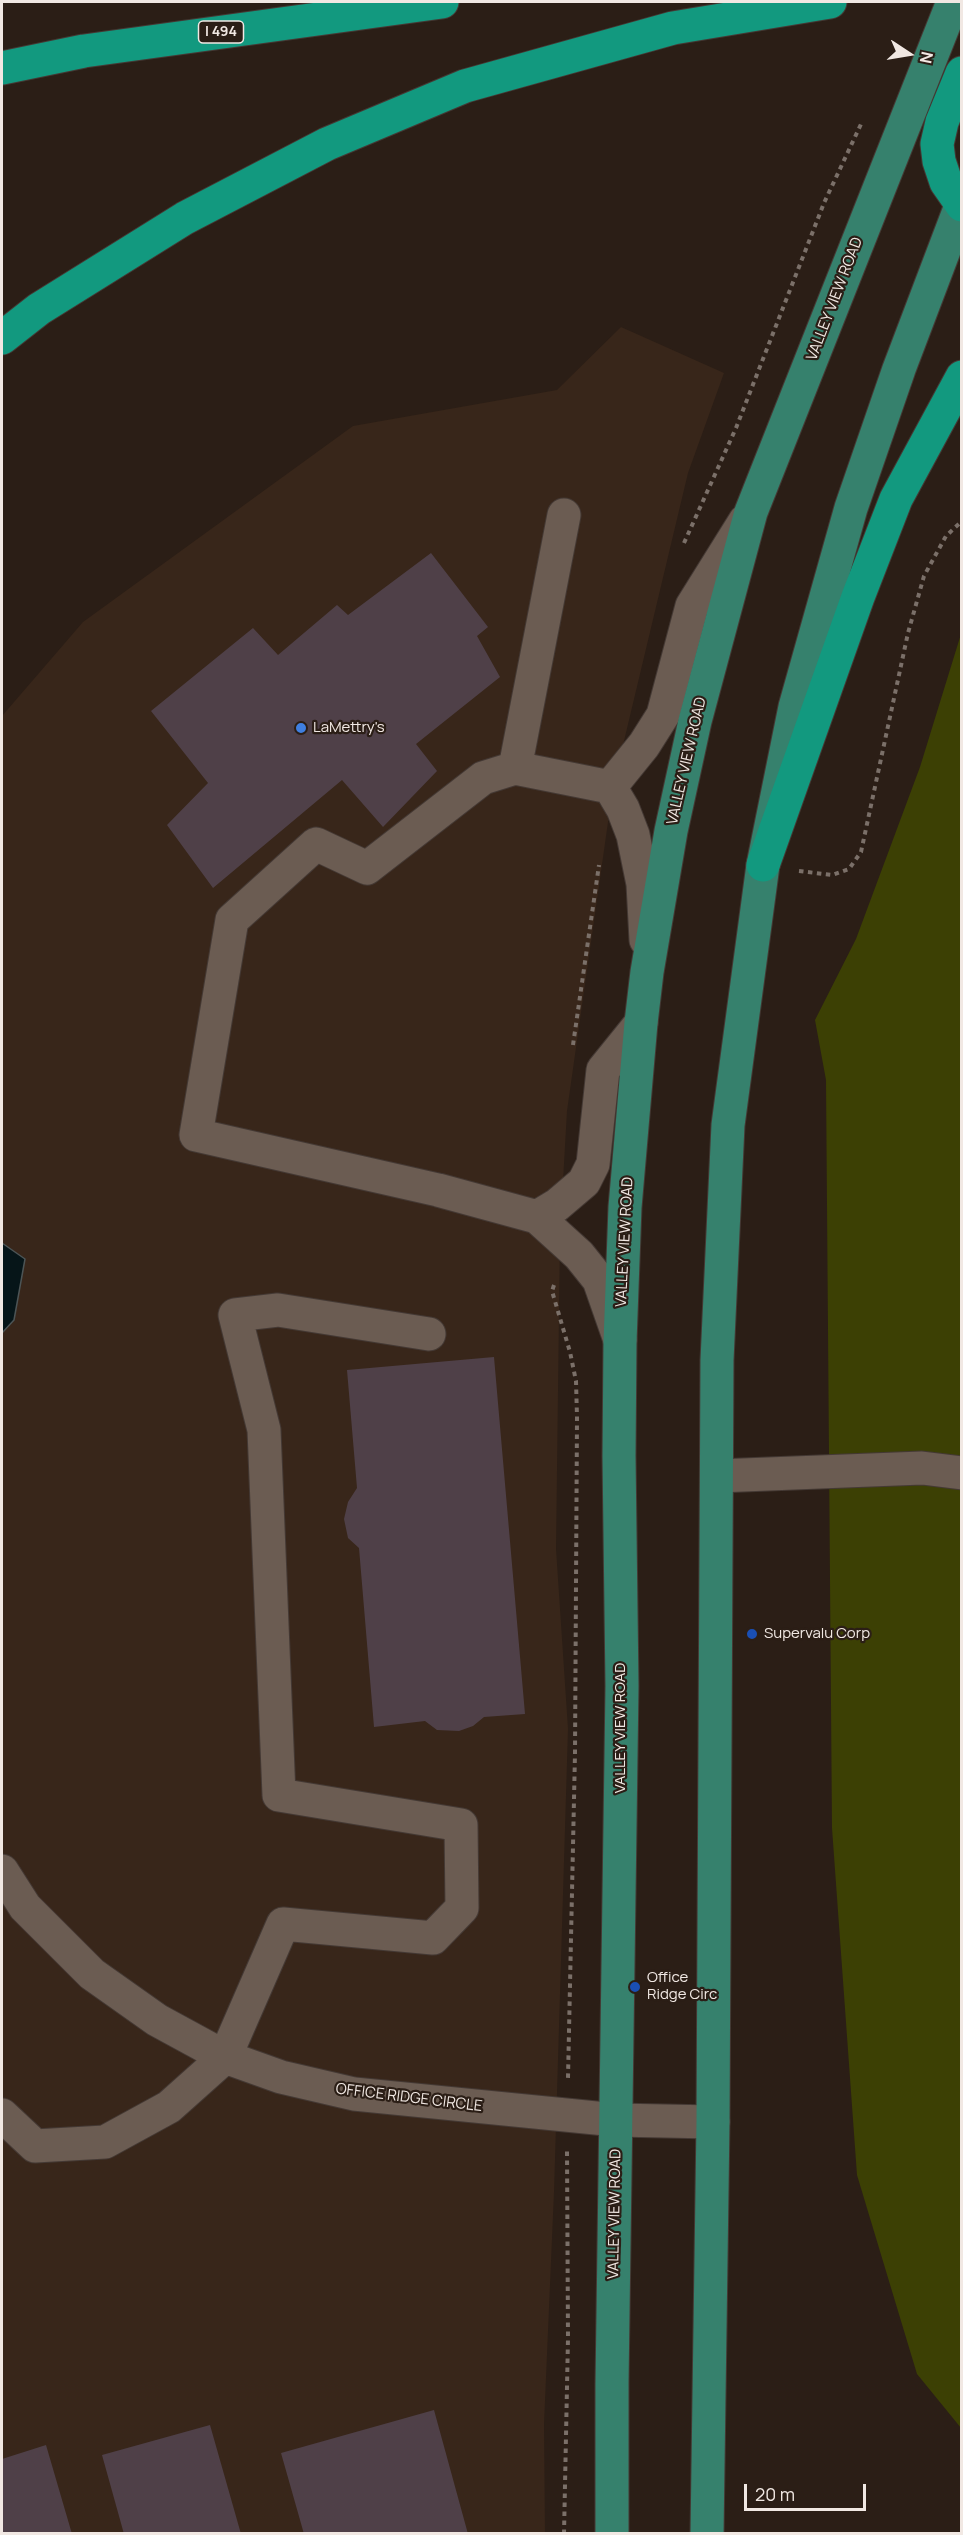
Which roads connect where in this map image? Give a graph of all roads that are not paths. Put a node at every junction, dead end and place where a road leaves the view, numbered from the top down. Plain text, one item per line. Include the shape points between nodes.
1 (442, 2) edge
2 (830, 2) edge
3 (953, 2) edge
4 (2, 68) edge
5 (962, 73) edge
6 (961, 204) edge
7 (2, 338) edge
8 (962, 377) edge
9 (751, 512) junction
10 (564, 515) dead end
11 (515, 768) junction
12 (610, 787) junction
13 (763, 866) junction
14 (648, 972) junction
15 (641, 1023) junction
16 (537, 1217) junction
17 (429, 1334) dead end
18 (620, 1342) junction
19 (962, 1473) edge
20 (717, 1476) junction
21 (2, 1871) edge
22 (225, 2057) junction
23 (2, 2115) edge
24 (616, 2120) junction
25 (712, 2122) junction
26 (612, 2534) edge
27 (707, 2534) edge

1 - 4 highway, I 494 via 84,51
2 - 7 highway via 673,28 465,86 327,144 185,218 39,309
3 - 9 main road, VALLEY VIEW ROAD
5 - 6 highway via 937,144 946,182
6 - 13 main road via 850,508 795,706
8 - 13 highway via 896,499
9 - 12 street via 692,606 663,715
9 - 14 main road, VALLEY VIEW ROAD via 695,721 671,831
10 - 11 street
11 - 12 street
11 - 16 street via 483,778 367,868 316,844 232,920 196,1135 438,1190
12 - 14 street via 633,835 643,884
13 - 20 main road via 728,1125 717,1360
14 - 15 main road, VALLEY VIEW ROAD
15 - 16 street via 603,1070 593,1164 584,1182
15 - 18 main road, VALLEY VIEW ROAD via 625,1207
16 - 18 street via 573,1248 598,1280
17 - 22 street via 278,1310 235,1315 264,1430 279,1795 461,1825 462,1908 433,1938 283,1924
18 - 24 main road, VALLEY VIEW ROAD via 622,1686
19 - 20 street via 922,1468
20 - 25 main road
21 - 22 street, OFFICE RIDGE CIRCLE via 25,1907 92,1974 157,2020
22 - 23 street via 169,2107 105,2142 35,2146
22 - 24 street, OFFICE RIDGE CIRCLE via 281,2077 354,2094
24 - 25 street, OFFICE RIDGE CIRCLE
24 - 26 main road, VALLEY VIEW ROAD
25 - 27 main road

